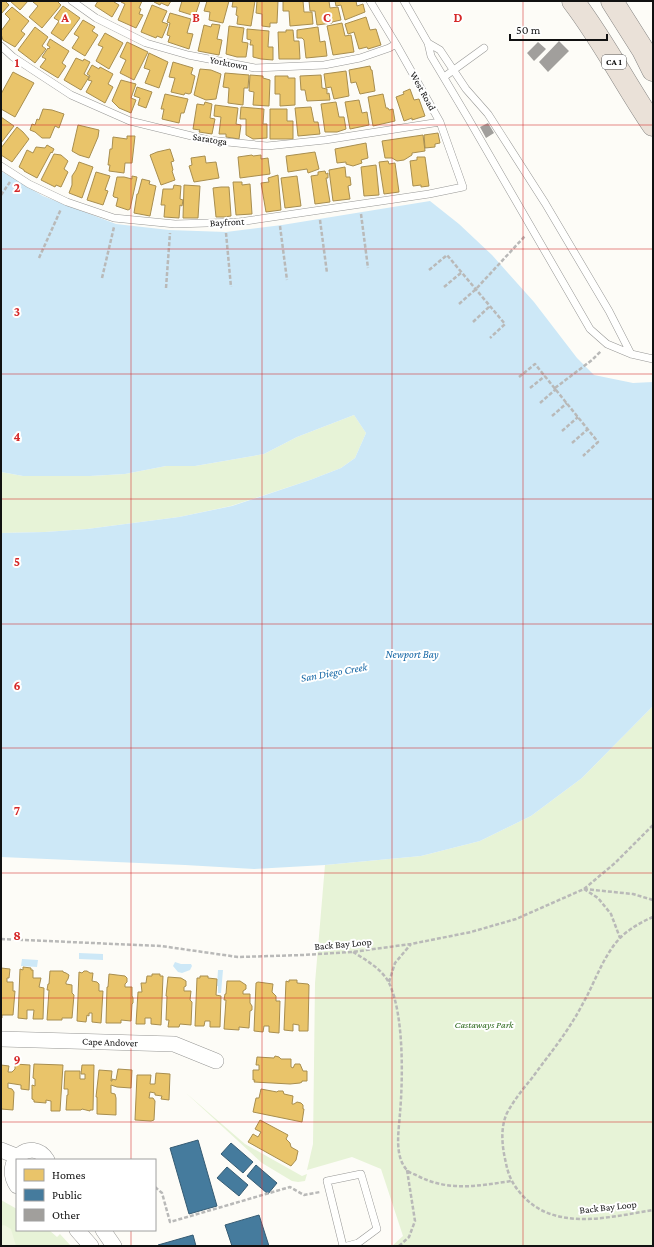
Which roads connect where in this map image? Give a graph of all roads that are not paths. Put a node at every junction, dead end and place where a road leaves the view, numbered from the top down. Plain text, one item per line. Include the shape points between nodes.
1 (72, 1) edge
2 (370, 1) edge
3 (404, 1) edge
4 (573, 1) edge
5 (612, 1) edge
6 (428, 43) junction
7 (396, 44) junction
8 (1, 46) edge
9 (484, 48) dead end
10 (453, 70) junction
11 (653, 70) edge
12 (444, 77) junction
13 (440, 122) junction
14 (653, 125) edge
15 (1, 166) edge
16 (463, 187) joint
17 (631, 354) junction
18 (653, 359) edge
19 (1, 1039) edge
20 (216, 1061) dead end
21 (1, 1150) edge
22 (46, 1159) edge
23 (9, 1163) edge
24 (16, 1185) edge
25 (78, 1231) edge
26 (102, 1231) edge
27 (104, 1231) edge
28 (89, 1244) edge
29 (114, 1246) edge
30 (343, 1246) edge
31 (348, 1246) edge

1 - 7 lane, Yorktown via 96,18 146,43 188,55 255,68 324,65 360,58
2 - 7 lane, West Road
3 - 6 lane
4 - 14 highway, CA 1 via 604,45
5 - 11 highway
6 - 10 lane via 440,50
6 - 12 lane
7 - 13 lane, West Road
8 - 13 lane, Saratoga via 13,57 71,95 130,121 208,140 267,146 325,140
9 - 10 lane
10 - 12 lane
10 - 17 lane via 466,90 488,114 546,203
12 - 17 lane via 590,329 607,344
13 - 16 lane, West Road
15 - 16 lane, Bayfront via 29,184 67,202 114,218 175,224 239,222
17 - 18 lane
19 - 20 street, Cape Andover via 174,1044
21 - 23 street
22 - 23 street via 40,1153 28,1150
23 - 24 street via 10,1175
25 - 28 street
26 - 28 street
27 - 29 street
30 - 31 lane via 327,1181 361,1174 377,1229 358,1243

